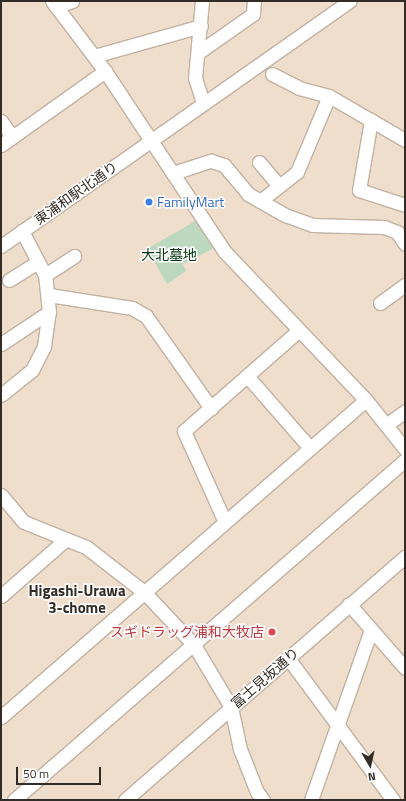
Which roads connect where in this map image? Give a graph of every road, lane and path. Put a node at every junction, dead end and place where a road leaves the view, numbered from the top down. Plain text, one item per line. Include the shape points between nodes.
1 (72, 1) edge
2 (202, 1) edge
3 (254, 1) edge
4 (349, 1) edge
5 (54, 3) edge
6 (201, 26) junction
7 (199, 52) junction
8 (94, 56) junction
9 (104, 71) junction
10 (272, 74) dead end
11 (330, 96) junction
12 (203, 103) junction
13 (371, 120) junction
14 (1, 121) edge
15 (12, 137) junction
16 (151, 140) junction
17 (405, 140) edge
18 (1, 145) edge
19 (259, 162) dead end
20 (173, 173) junction
21 (279, 186) junction
22 (260, 201) junction
23 (405, 205) edge
24 (22, 231) junction
25 (405, 244) edge
26 (1, 246) edge
27 (74, 256) dead end
28 (38, 262) junction
29 (45, 275) junction
30 (9, 280) dead end
31 (405, 284) edge
32 (49, 295) junction
33 (380, 303) dead end
34 (49, 312) junction
35 (299, 330) junction
36 (1, 344) edge
37 (248, 377) junction
38 (1, 395) edge
39 (366, 400) junction
40 (211, 408) junction
41 (405, 411) edge
42 (386, 425) junction
43 (310, 448) junction
44 (405, 450) edge
45 (405, 460) edge
46 (1, 495) edge
47 (225, 522) junction
48 (66, 539) junction
49 (405, 557) edge
50 (144, 592) junction
51 (1, 596) edge
52 (349, 604) junction
53 (371, 630) junction
54 (194, 644) junction
55 (288, 658) junction
56 (405, 668) edge
57 (231, 707) junction
58 (1, 717) edge
59 (338, 726) junction
60 (256, 797) edge
61 (14, 800) edge
62 (126, 800) edge
63 (311, 800) edge
64 (393, 800) edge

1 - 5 street
2 - 6 street
3 - 7 street via 253,14
4 - 12 street, 東浦和駅北通り
5 - 8 street
6 - 7 street
6 - 8 street
7 - 12 street via 195,78
8 - 9 street
9 - 15 street
9 - 16 street
10 - 11 street via 299,88
11 - 13 street
11 - 21 street via 297,172
12 - 16 street, 東浦和駅北通り
13 - 17 street
13 - 23 street via 359,190
14 - 15 street
15 - 18 street
16 - 20 street
16 - 24 street, 東浦和駅北通り
19 - 21 street
20 - 22 street via 211,161 224,165 248,194
20 - 35 street via 225,252
21 - 22 street
22 - 25 street via 312,226 384,227 397,232
24 - 26 street, 東浦和駅北通り
24 - 28 street
27 - 29 street
28 - 29 street
28 - 30 street
29 - 32 street
31 - 33 street
32 - 34 street
32 - 40 street via 132,308 146,316
34 - 36 street
34 - 38 street via 44,346 32,370
35 - 37 street
35 - 39 street
37 - 40 street
37 - 43 street
39 - 42 street
39 - 43 street
40 - 47 street via 184,431
41 - 42 street
42 - 44 street
43 - 47 street
45 - 54 street
46 - 48 street via 24,522
47 - 50 street
48 - 50 street via 86,547
48 - 51 street
49 - 52 street, 富士見坂通り
50 - 54 street
50 - 58 street
52 - 53 street
52 - 55 street, 富士見坂通り
53 - 56 street
53 - 59 street
54 - 57 street
54 - 61 street
55 - 57 street, 富士見坂通り
55 - 59 street
57 - 60 street via 240,749
57 - 62 street, 富士見坂通り
59 - 63 street
59 - 64 street

